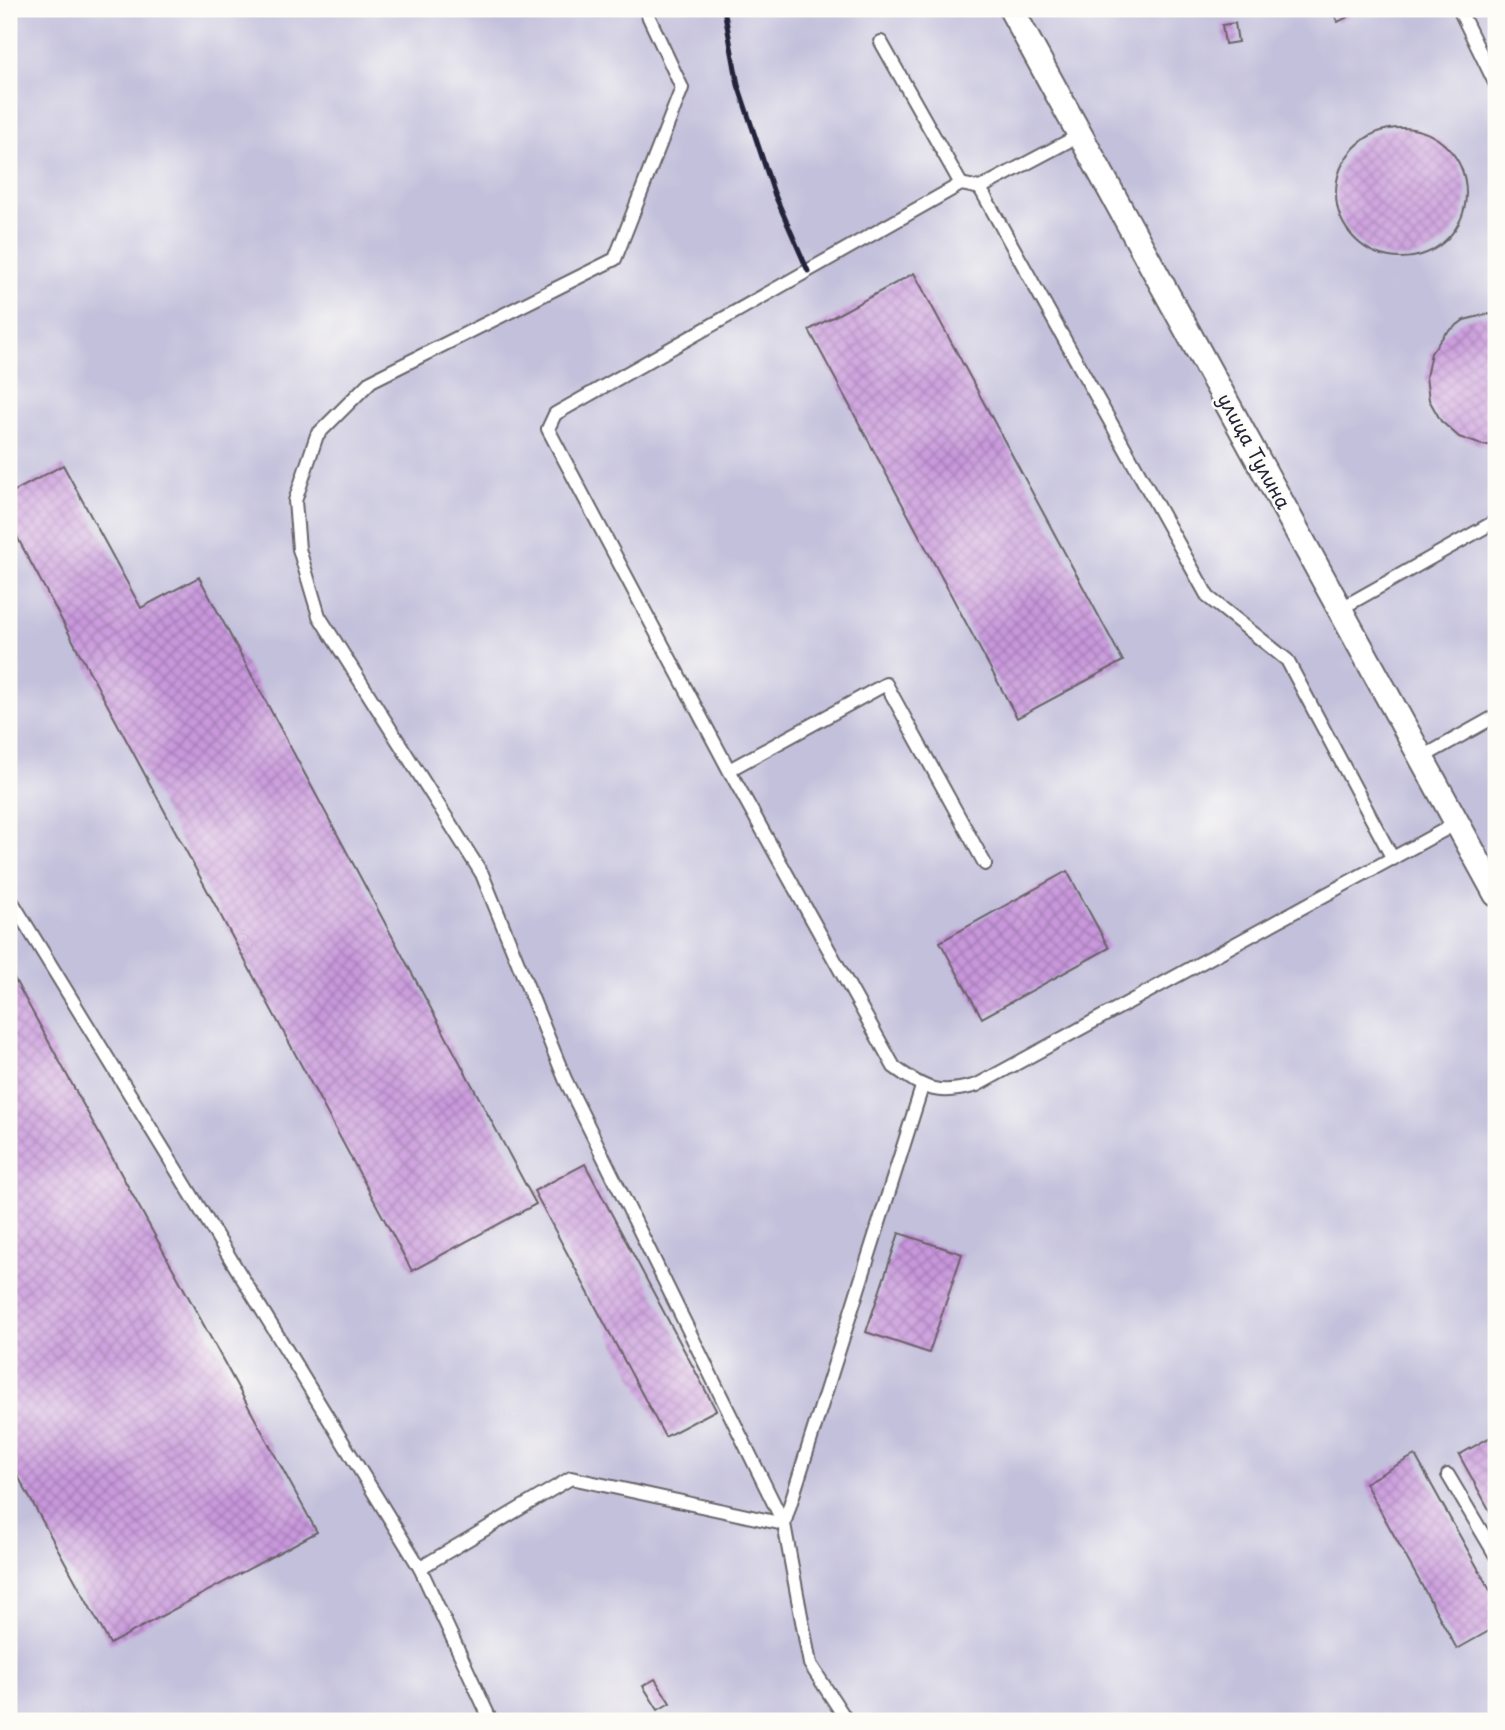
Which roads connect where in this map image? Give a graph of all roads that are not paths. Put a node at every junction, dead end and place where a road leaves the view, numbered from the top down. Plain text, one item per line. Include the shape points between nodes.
1 (645, 9) edge
2 (1011, 9) edge
3 (1459, 9) edge
4 (881, 42) dead end
5 (1496, 85) edge
6 (1080, 135) junction
7 (961, 184) junction
8 (980, 188) junction
9 (1496, 521) edge
10 (1340, 609) junction
11 (1496, 716) edge
12 (1421, 758) junction
13 (729, 770) junction
14 (1457, 823) junction
15 (1394, 859) junction
16 (985, 864) dead end
17 (1496, 894) edge
18 (9, 897) edge
19 (922, 1087) junction
20 (1448, 1475) dead end
21 (784, 1524) junction
22 (1496, 1556) edge
23 (420, 1567) junction
24 (491, 1721) edge
25 (847, 1721) edge

1 - 21 lane via 681,88 615,259 371,381 317,435 295,501 299,549 319,616 482,874 565,1079
2 - 6 street, улица Тулина
3 - 5 lane
4 - 7 lane
6 - 8 lane
6 - 10 street, улица Тулина
7 - 8 lane
7 - 13 lane via 555,414 548,429
8 - 15 lane via 1208,597 1287,660
9 - 10 lane
10 - 12 street, улица Тулина
11 - 12 lane
12 - 14 street, улица Тулина
13 - 16 lane via 886,684
13 - 19 lane via 894,1067
14 - 15 lane
14 - 17 street, улица Тулина
15 - 19 lane via 977,1084 950,1092
18 - 23 lane
19 - 21 lane
20 - 22 lane
21 - 23 lane via 571,1478
21 - 25 lane via 810,1664
23 - 24 lane

